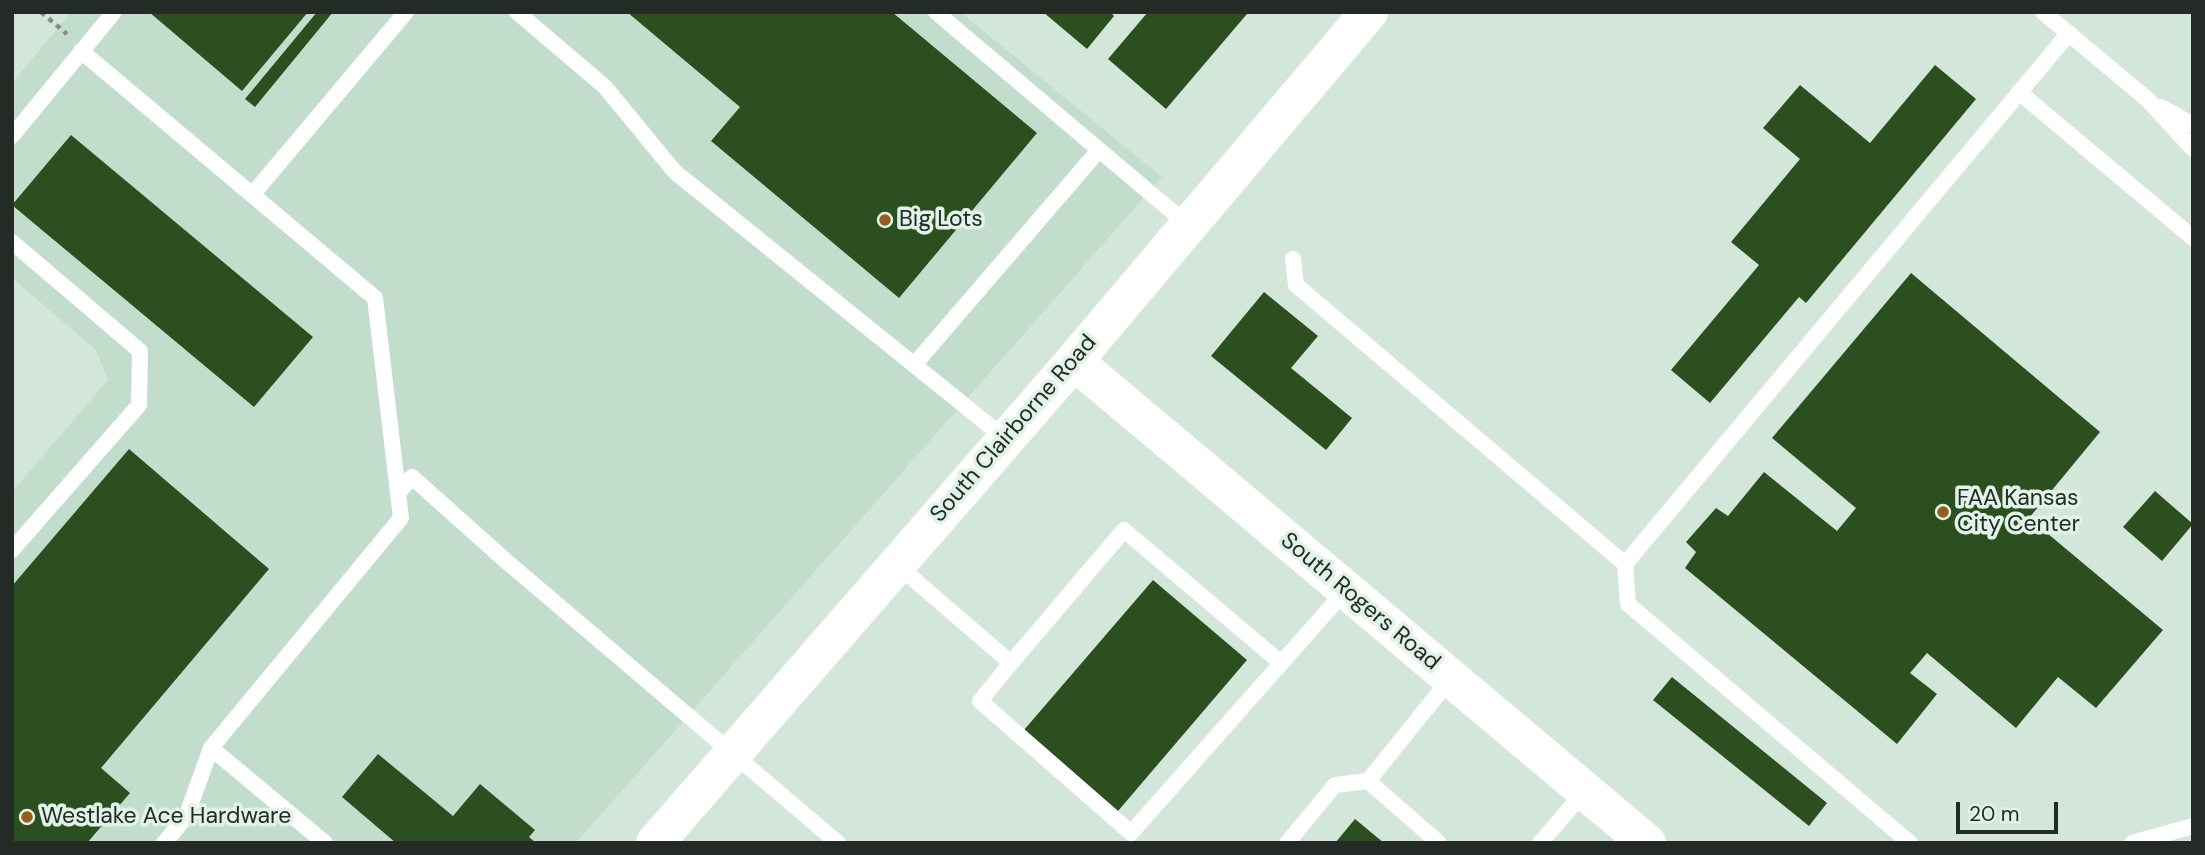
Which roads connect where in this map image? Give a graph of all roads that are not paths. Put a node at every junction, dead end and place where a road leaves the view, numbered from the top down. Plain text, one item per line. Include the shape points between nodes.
1 (114, 12) edge
2 (406, 12) edge
3 (517, 12) edge
4 (936, 12) edge
5 (1369, 12) edge
6 (2043, 12) edge
7 (2068, 33) junction
8 (83, 50) junction
9 (2019, 92) junction
10 (2147, 99) junction
11 (2193, 125) edge
12 (12, 136) edge
13 (2193, 149) edge
14 (1099, 150) junction
15 (252, 195) junction
16 (1189, 226) junction
17 (2193, 238) edge
18 (12, 242) edge
19 (1293, 259) dead end
20 (1074, 361) junction
21 (914, 365) junction
22 (1006, 439) junction
23 (398, 493) junction
24 (12, 550) edge
25 (897, 564) junction
26 (1625, 564) junction
27 (1346, 590) junction
28 (1011, 663) junction
29 (1281, 663) junction
30 (1451, 678) junction
31 (211, 748) junction
32 (733, 752) junction
33 (1368, 782) junction
34 (1585, 791) junction
35 (2193, 826) edge
36 (164, 843) edge
37 (325, 843) edge
38 (655, 843) edge
39 (838, 843) edge
40 (1287, 843) edge
41 (1439, 843) edge
42 (1540, 843) edge
43 (1647, 843) edge
44 (1910, 843) edge
45 (2132, 843) edge

1 - 8 lane
2 - 15 lane
3 - 21 lane via 605,87 675,172
4 - 14 lane
5 - 16 main road, South Clairborne Road
6 - 7 lane
7 - 9 lane
7 - 10 lane
8 - 12 lane
8 - 15 lane
9 - 17 lane
9 - 26 lane
10 - 11 lane
10 - 13 lane
14 - 16 lane
14 - 21 lane
15 - 23 lane via 375,298
16 - 20 main road, South Clairborne Road
18 - 24 lane via 140,351 139,405
19 - 26 lane via 1296,285
20 - 22 main road, South Clairborne Road
20 - 27 main road, South Rogers Road
21 - 22 lane
22 - 25 main road, South Clairborne Road
23 - 31 lane via 401,518
23 - 32 lane via 412,477
25 - 28 lane
25 - 32 main road, South Clairborne Road
26 - 44 lane via 1628,604
27 - 29 lane
27 - 30 main road, South Rogers Road
28 - 29 lane via 1124,530
28 - 29 lane via 980,701 1131,833
30 - 33 lane
30 - 34 main road, South Rogers Road
31 - 36 lane via 186,817
31 - 37 lane
32 - 38 main road, South Clairborne Road
32 - 39 lane
33 - 40 lane via 1335,785
33 - 41 lane
34 - 42 lane
34 - 43 main road, South Rogers Road
35 - 45 lane

